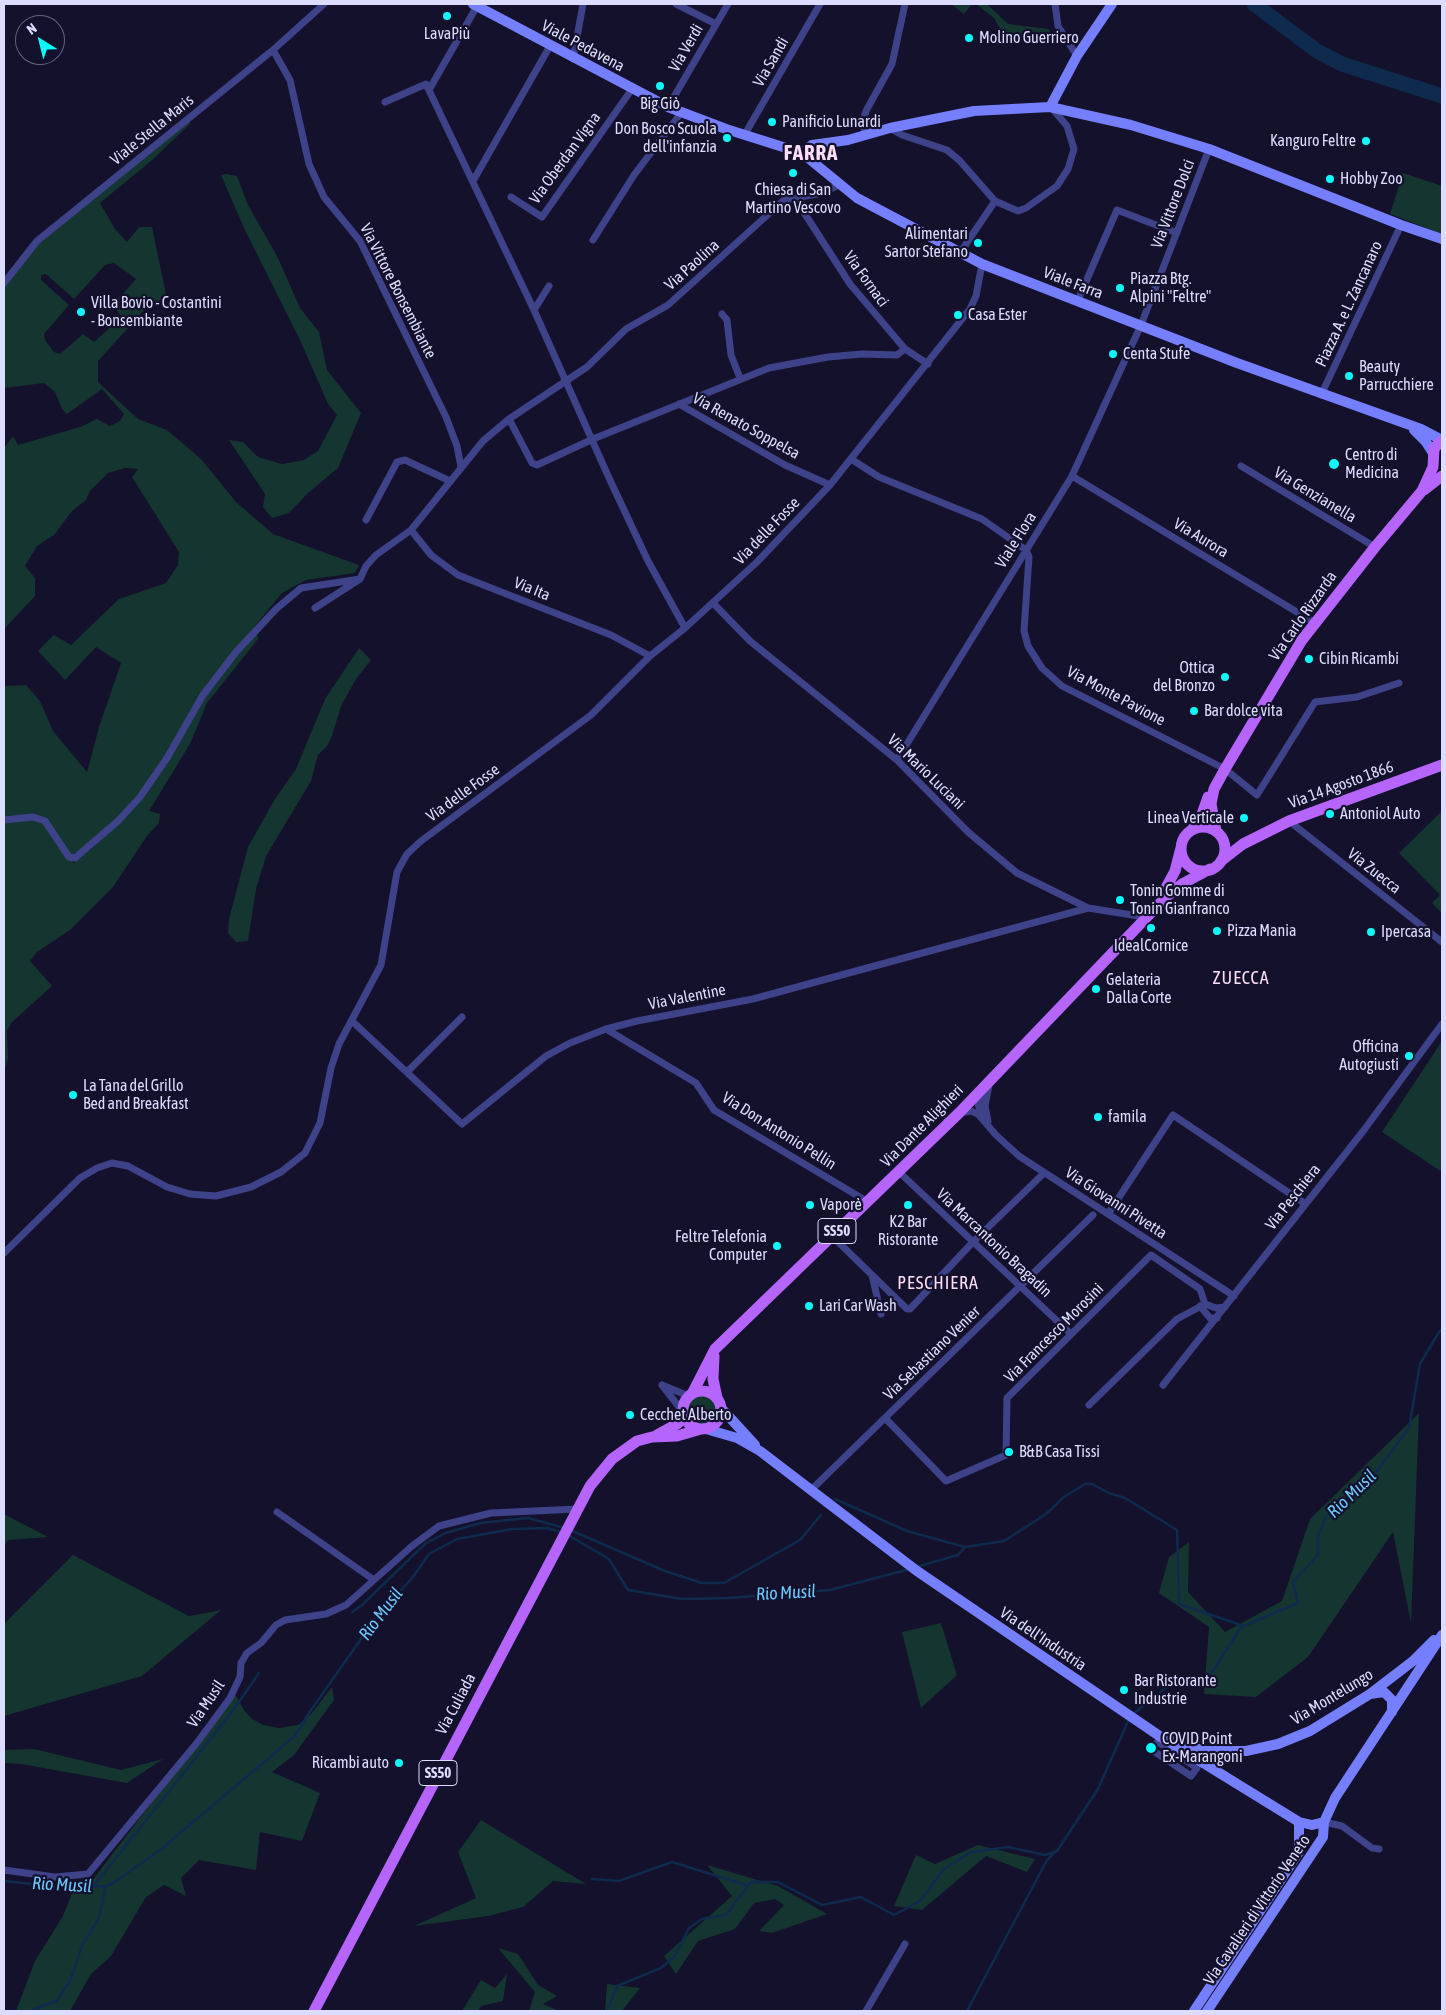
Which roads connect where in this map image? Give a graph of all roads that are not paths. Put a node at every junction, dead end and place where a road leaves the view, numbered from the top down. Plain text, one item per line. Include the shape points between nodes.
1 (324, 4) edge
2 (583, 4) edge
3 (676, 4) edge
4 (728, 4) edge
5 (820, 4) edge
6 (905, 4) edge
7 (1055, 4) edge
8 (1112, 4) edge
9 (475, 5) edge
10 (716, 24) junction
11 (550, 46) junction
12 (273, 50) junction
13 (1077, 56) junction
14 (573, 59) junction
15 (632, 89) junction
16 (430, 90) junction
17 (386, 102) dead end
18 (668, 107) junction
19 (1050, 107) junction
20 (681, 113) junction
21 (890, 128) junction
22 (745, 134) junction
23 (867, 135) junction
24 (1209, 150) junction
25 (802, 153) junction
26 (473, 181) junction
27 (841, 184) junction
28 (511, 197) dead end
29 (797, 198) junction
30 (995, 201) junction
31 (1402, 225) junction
32 (1176, 233) junction
33 (1442, 239) edge
34 (593, 240) dead end
35 (960, 253) junction
36 (982, 264) junction
37 (4, 283) edge
38 (549, 286) dead end
39 (1078, 300) junction
40 (534, 310) junction
41 (722, 314) dead end
42 (1141, 325) junction
43 (906, 349) junction
44 (928, 364) junction
45 (566, 378) junction
46 (740, 378) junction
47 (1321, 395) junction
48 (679, 404) junction
49 (508, 419) junction
50 (1409, 427) junction
51 (593, 439) junction
52 (1442, 440) edge
53 (1433, 456) junction
54 (851, 459) junction
55 (1241, 466) dead end
56 (461, 467) junction
57 (1442, 469) edge
58 (1072, 476) junction
59 (1442, 476) edge
60 (450, 482) junction
61 (830, 485) junction
62 (1422, 491) junction
63 (366, 520) dead end
64 (412, 532) junction
65 (1375, 547) junction
66 (1026, 550) junction
67 (360, 580) junction
68 (713, 603) junction
69 (315, 608) dead end
70 (1315, 623) junction
71 (685, 628) junction
72 (650, 656) junction
73 (1399, 683) dead end
74 (897, 760) junction
75 (1442, 765) edge
76 (1225, 769) junction
77 (1218, 781) junction
78 (4, 820) edge
79 (1289, 822) junction
80 (1192, 830) junction
81 (1218, 833) junction
82 (1253, 839) junction
83 (1183, 841) junction
84 (1221, 861) junction
85 (1210, 870) junction
86 (1088, 908) junction
87 (1145, 917) junction
88 (1442, 942) edge
89 (462, 1017) dead end
90 (352, 1021) junction
91 (1442, 1024) edge
92 (606, 1029) junction
93 (406, 1072) junction
94 (987, 1084) junction
95 (959, 1113) junction
96 (981, 1116) junction
97 (990, 1126) junction
98 (899, 1172) junction
99 (1044, 1173) junction
100 (868, 1202) junction
101 (1304, 1203) junction
102 (1108, 1214) junction
103 (1093, 1215) dead end
104 (832, 1236) junction
105 (972, 1243) junction
106 (4, 1253) edge
107 (872, 1275) junction
108 (1021, 1287) junction
109 (1234, 1296) junction
110 (1202, 1305) junction
111 (1225, 1307) junction
112 (881, 1314) dead end
113 (1217, 1318) junction
114 (1071, 1334) junction
115 (715, 1349) junction
116 (1162, 1385) dead end
117 (691, 1395) junction
118 (719, 1403) junction
119 (1089, 1405) dead end
120 (684, 1414) junction
121 (885, 1418) junction
122 (704, 1429) junction
123 (652, 1437) junction
124 (760, 1451) junction
125 (811, 1490) junction
126 (277, 1512) dead end
127 (574, 1514) junction
128 (374, 1580) junction
129 (1442, 1633) edge
130 (1370, 1694) junction
131 (1392, 1712) junction
132 (1160, 1739) junction
133 (1206, 1751) junction
134 (1203, 1763) junction
135 (1298, 1822) junction
136 (1324, 1822) junction
137 (1379, 1849) dead end
138 (4, 1870) edge
139 (905, 1944) dead end
140 (316, 2011) edge
141 (866, 2011) edge
142 (1194, 2011) edge
143 (1207, 2011) edge

1 - 12 street, Viale Stella Maris
2 - 14 street
3 - 10 street
4 - 10 street, Via Verdi
5 - 22 street, Via Sandi
6 - 23 street via 892,64 862,124
7 - 13 street via 1058,26
8 - 13 street
9 - 11 street, Viale Pedavena
9 - 16 street
10 - 18 street, Via Verdi
11 - 14 street, Viale Pedavena
11 - 26 street
12 - 37 street, Viale Stella Maris via 38,241
12 - 56 street, Via Vittore Bonsembiante via 290,80 309,164 324,196 360,241 446,416
13 - 19 street
14 - 15 street, Viale Pedavena
15 - 18 street, Viale Pedavena
15 - 28 street, Via Oberdan Vigna via 542,217
16 - 17 street via 426,84
16 - 26 street
18 - 20 street, Viale Pedavena
19 - 21 street via 974,111
19 - 24 street via 1131,125
19 - 30 street via 1067,126 1074,149 1068,170 1041,200 1026,208 1018,211
20 - 22 street, Viale Pedavena
20 - 34 street via 634,175
21 - 23 street
21 - 30 street via 947,150 960,160
22 - 25 street, Viale Pedavena
23 - 25 street via 812,145
24 - 31 street
24 - 32 street, Via Vittore Dolci
25 - 27 street, Viale Farra
26 - 40 street
27 - 29 street, Via Paolina via 822,193
27 - 35 street, Viale Farra via 857,198
29 - 43 street, Via Fornaci via 850,284
29 - 45 street, Via Paolina via 784,200 668,305 626,328 587,367
30 - 35 street
31 - 33 street
31 - 47 street, Piazza A. e L. Zancanaro
32 - 39 street via 1117,210
32 - 42 street, Via Vittore Dolci
35 - 36 street, Viale Farra
36 - 39 street, Viale Farra
36 - 44 street, Via delle Fosse via 970,309
38 - 40 street
39 - 42 street, Viale Farra
40 - 45 street
41 - 46 street via 727,320 731,355
42 - 47 street, Viale Farra
42 - 58 street, Viale Flora
43 - 44 street, Via Fornaci
43 - 46 street via 897,356 862,354 828,357 769,368
44 - 54 street, Via delle Fosse
45 - 49 street, Via Paolina
45 - 51 street
46 - 48 street
47 - 50 street, Viale Farra
48 - 51 street, Via Renato Soppelsa
48 - 61 street, Via Renato Soppelsa via 785,465
49 - 51 street, Via Renato Soppelsa via 532,463 537,465
49 - 56 street, Via Paolina
50 - 52 street, Viale Farra via 1421,429
50 - 53 street, Viale Farra via 1422,436
51 - 71 street via 648,561
52 - 53 main road, Via Carlo Rizzarda
53 - 57 main road
53 - 62 main road, Via Carlo Rizzarda via 1433,467
54 - 61 street, Via delle Fosse
54 - 66 street via 879,477 982,519
55 - 65 street, Via Genzianella
56 - 60 street, Via Paolina
58 - 66 street, Viale Flora
58 - 70 street, Via Aurora
59 - 62 main road, Via Carlo Rizzarda
60 - 63 street via 405,460 397,462
60 - 64 street, Via Paolina
61 - 68 street, Via delle Fosse via 758,562
62 - 65 main road, Via Carlo Rizzarda
64 - 67 street, Via Paolina via 376,555
64 - 72 street, Via Ita via 431,555 458,575 612,635
65 - 70 main road, Via Carlo Rizzarda
66 - 74 street, Viale Flora
66 - 76 street, Via Monte Pavione via 1029,556 1024,631 1028,646 1042,668 1062,686
67 - 69 street, Via Paolina
67 - 78 street via 301,588 276,609 203,694 167,758 140,797 75,858 69,857 45,821 33,818
68 - 71 street, Via delle Fosse
68 - 74 street, Via Mario Luciani via 750,642
70 - 76 main road, Via Carlo Rizzarda
71 - 72 street, Via delle Fosse
72 - 90 street, Via delle Fosse via 584,721 407,854 397,872 381,965
73 - 76 street via 1357,696 1315,702 1257,796
74 - 86 street, Via Mario Luciani via 968,832 1018,872
75 - 79 main road, Via 14 Agosto 1866
76 - 77 main road, Via Carlo Rizzarda
77 - 80 main road, Via Carlo Rizzarda
77 - 81 main road, Via Carlo Rizzarda via 1211,804
79 - 82 main road, Via 14 Agosto 1866
79 - 88 street, Via Zuecca
80 - 81 main road via 1207,827
80 - 83 main road
81 - 82 main road, Via 14 Agosto 1866 via 1238,841
81 - 84 main road via 1225,848
82 - 84 main road, Via 14 Agosto 1866
83 - 85 main road via 1186,862 1197,870
83 - 87 main road, Via Dante Alighieri via 1170,881
84 - 85 main road
85 - 87 main road, Via Dante Alighieri via 1174,889
86 - 87 street, Via Mario Luciani
86 - 92 street, Via Valentine via 753,999
87 - 94 main road, Via Dante Alighieri / SS50
89 - 93 street
90 - 93 street, Via Valentine
90 - 106 street, Via delle Fosse via 331,1068 320,1123 305,1153 281,1172 251,1187 216,1196 190,1194 167,1187 128,1166 112,1163 80,1178
91 - 101 street, Via Peschiera via 1364,1130
92 - 93 street, Via Valentine via 546,1056 462,1124
92 - 100 street, Via Don Antonio Pellin via 696,1083 714,1110
94 - 95 main road, Via Dante Alighieri / SS50
94 - 96 street via 978,1099
94 - 97 street via 985,1106
95 - 96 street via 971,1112
95 - 98 main road, Via Dante Alighieri / SS50
96 - 97 street, Via Giovanni Pivetta
97 - 99 street, Via Giovanni Pivetta via 1011,1149
98 - 100 main road, Via Dante Alighieri / SS50
98 - 105 street, Via Marcantonio Bragadin
99 - 102 street, Via Giovanni Pivetta
99 - 105 street
100 - 104 main road, Via Dante Alighieri / SS50
101 - 102 street via 1173,1115
101 - 109 street, Via Peschiera
102 - 109 street, Via Giovanni Pivetta
103 - 108 street, Via Sebastiano Venier
104 - 107 street
104 - 115 main road, Via Dante Alighieri / SS50
105 - 107 street via 910,1309
105 - 108 street, Via Marcantonio Bragadin
107 - 112 street
108 - 114 street, Via Marcantonio Bragadin
108 - 121 street, Via Sebastiano Venier
109 - 111 street, Via Peschiera
110 - 111 street
110 - 113 street via 1205,1314
110 - 114 street, Via Francesco Morosini via 1200,1289 1151,1255
110 - 119 street via 1177,1319
111 - 113 street, Via Peschiera
113 - 116 street, Via Peschiera
114 - 121 street, Via Francesco Morosini via 1007,1398 1006,1455 946,1481
115 - 117 main road, Via Dante Alighieri / SS50
115 - 118 main road via 713,1379
117 - 118 main road via 705,1392
117 - 120 main road, SS50 via 685,1402
117 - 120 street via 662,1385
118 - 122 main road via 716,1423
118 - 124 street, Via dell'Industria
120 - 122 main road via 691,1426
120 - 123 main road, Via Culiada / SS50 via 670,1430
121 - 125 street, Via Sebastiano Venier
122 - 123 main road, Via Culiada / SS50 via 677,1436
122 - 124 street, Via dell'Industria via 737,1438
123 - 127 main road, Via Culiada / SS50 via 630,1445 612,1459
124 - 125 street, Via dell'Industria
125 - 132 street, Via dell'Industria via 917,1571
126 - 128 street
127 - 128 street, Via Musil via 491,1513 440,1526
127 - 140 main road, Via Culiada / SS50
128 - 138 street, Via Musil via 346,1605 326,1614 285,1620 276,1625 261,1643 247,1653 230,1698 88,1874 55,1877
129 - 130 street, Via Montelungo via 1413,1661
129 - 131 street, Via Montelungo
130 - 131 street via 1384,1692 1392,1700
130 - 133 street, Via Montelungo via 1310,1731 1278,1744 1246,1751
131 - 136 street, Via Montelungo via 1335,1798
132 - 132 street via 1152,1750 1191,1776 1197,1768
132 - 133 street, Via Montelungo
132 - 134 street, Via dell'Industria
133 - 134 street
134 - 135 street, Via dell'Industria
135 - 136 street via 1312,1825
135 - 142 street, Via Cavalieri di Vittorio Veneto via 1299,1852
136 - 137 street via 1342,1826 1372,1848
136 - 143 street, Via Cavalieri di Vittorio Veneto via 1323,1837
139 - 141 street

